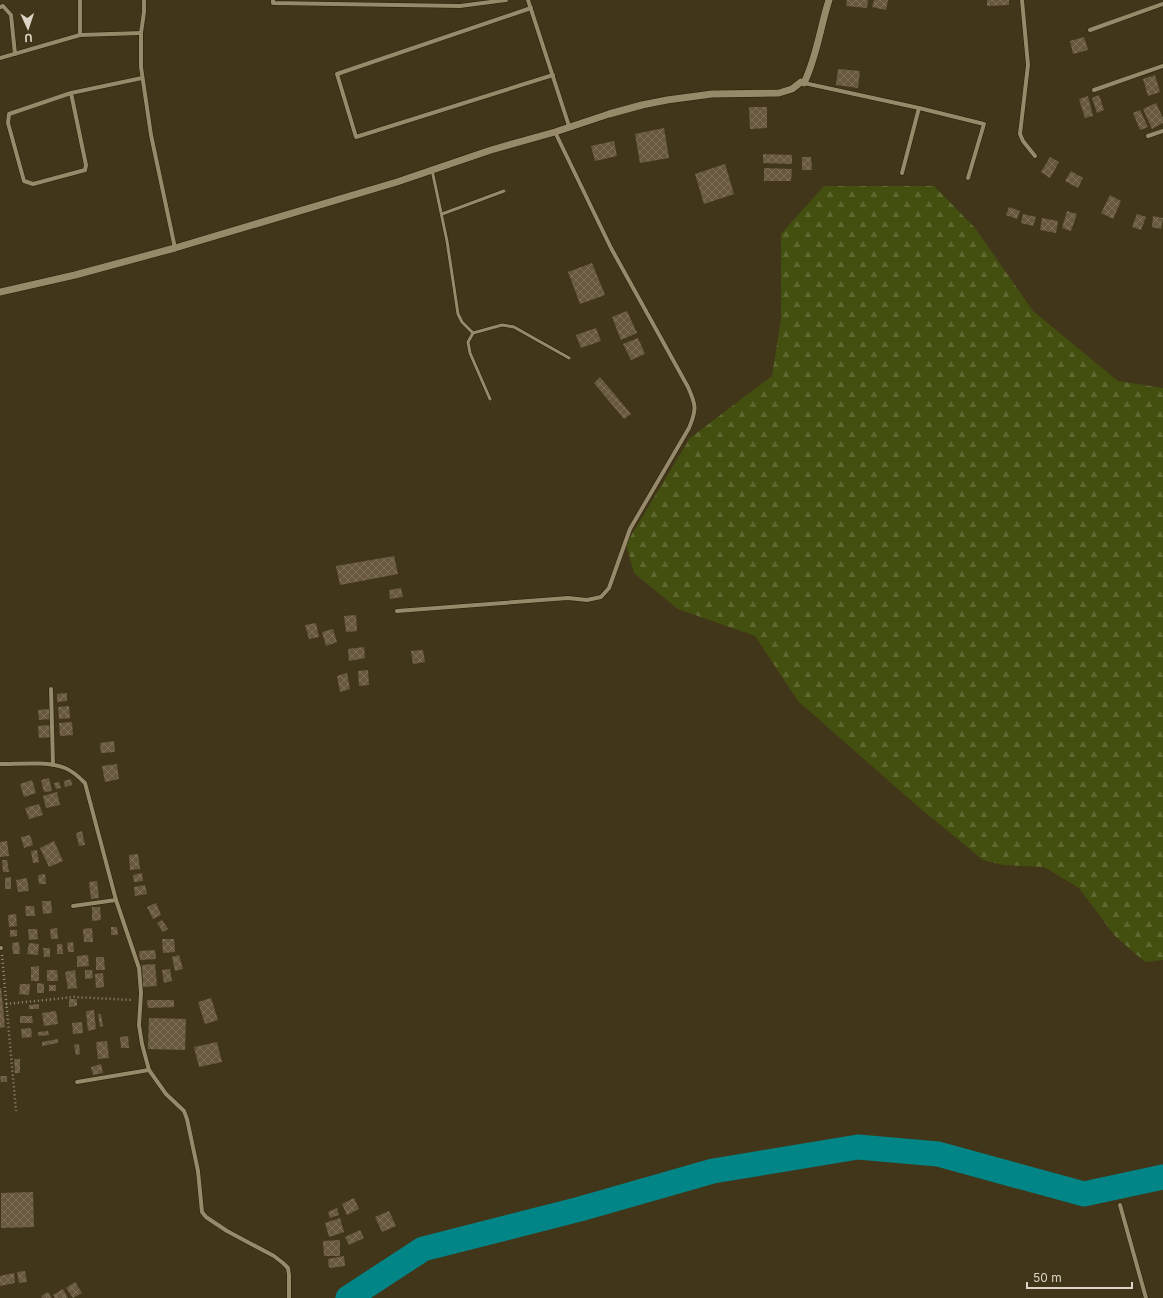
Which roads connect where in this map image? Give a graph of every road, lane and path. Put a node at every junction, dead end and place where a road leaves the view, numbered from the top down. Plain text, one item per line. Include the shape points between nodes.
1 (80, 0) edge
2 (144, 0) edge
3 (273, 0) edge
4 (506, 0) edge
5 (528, 0) edge
6 (829, 0) edge
7 (1022, 0) edge
8 (1163, 4) edge
9 (0, 7) edge
10 (531, 8) junction
11 (1090, 30) dead end
12 (141, 33) junction
13 (80, 35) junction
14 (15, 54) junction
15 (0, 58) edge
16 (1163, 66) edge
17 (552, 75) junction
18 (142, 78) junction
19 (804, 83) junction
20 (1094, 90) dead end
21 (71, 93) junction
22 (918, 108) junction
23 (569, 126) junction
24 (1163, 131) edge
25 (555, 132) junction
26 (1148, 136) dead end
27 (1035, 156) dead end
28 (432, 170) junction
29 (902, 174) dead end
30 (968, 178) dead end
31 (504, 191) dead end
32 (442, 214) junction
33 (175, 248) junction
34 (0, 292) edge
35 (473, 333) junction
36 (569, 358) dead end
37 (490, 399) dead end
38 (397, 611) dead end
39 (51, 689) dead end
40 (0, 764) edge
41 (54, 765) junction
42 (116, 900) junction
43 (73, 906) dead end
44 (0, 948) edge
45 (141, 1000) junction
46 (6, 1004) junction
47 (149, 1070) junction
48 (77, 1082) dead end
49 (16, 1111) dead end
50 (1120, 1205) dead end
51 (290, 1298) edge
52 (1146, 1298) edge

1 - 13 street
2 - 12 street
3 - 4 street via 273,3 460,6
5 - 10 street
6 - 19 street via 817,49
7 - 27 street via 1028,65 1020,134
8 - 11 street
9 - 14 street via 3,6 11,15
10 - 17 street
10 - 17 street via 337,74 356,137
12 - 13 street
12 - 18 street
13 - 14 street
14 - 15 street
16 - 20 street
17 - 23 street
18 - 21 street
18 - 33 street via 151,135
19 - 22 street
19 - 23 street via 801,82 792,89 779,93 712,94 667,100
21 - 21 street via 9,114 8,122 24,181 33,184 85,170
22 - 29 street
22 - 30 street via 984,124
23 - 25 street
24 - 26 street
25 - 28 street
25 - 38 street via 611,248 688,387 695,412 689,428 630,529 609,588 601,597 588,600 568,598
28 - 32 lane
28 - 33 street
31 - 32 lane
32 - 35 lane via 458,314
33 - 34 street
35 - 36 lane via 502,325 514,327
35 - 37 lane via 468,342 470,353
39 - 41 street
40 - 41 street
41 - 42 street via 72,771 85,783
42 - 43 street
42 - 45 street via 139,968
44 - 46 path
45 - 46 path via 74,997
45 - 47 street via 139,1025
46 - 49 path
47 - 48 street
47 - 51 street via 187,1118 197,1164 202,1212 227,1231 284,1263 288,1268
50 - 52 street

